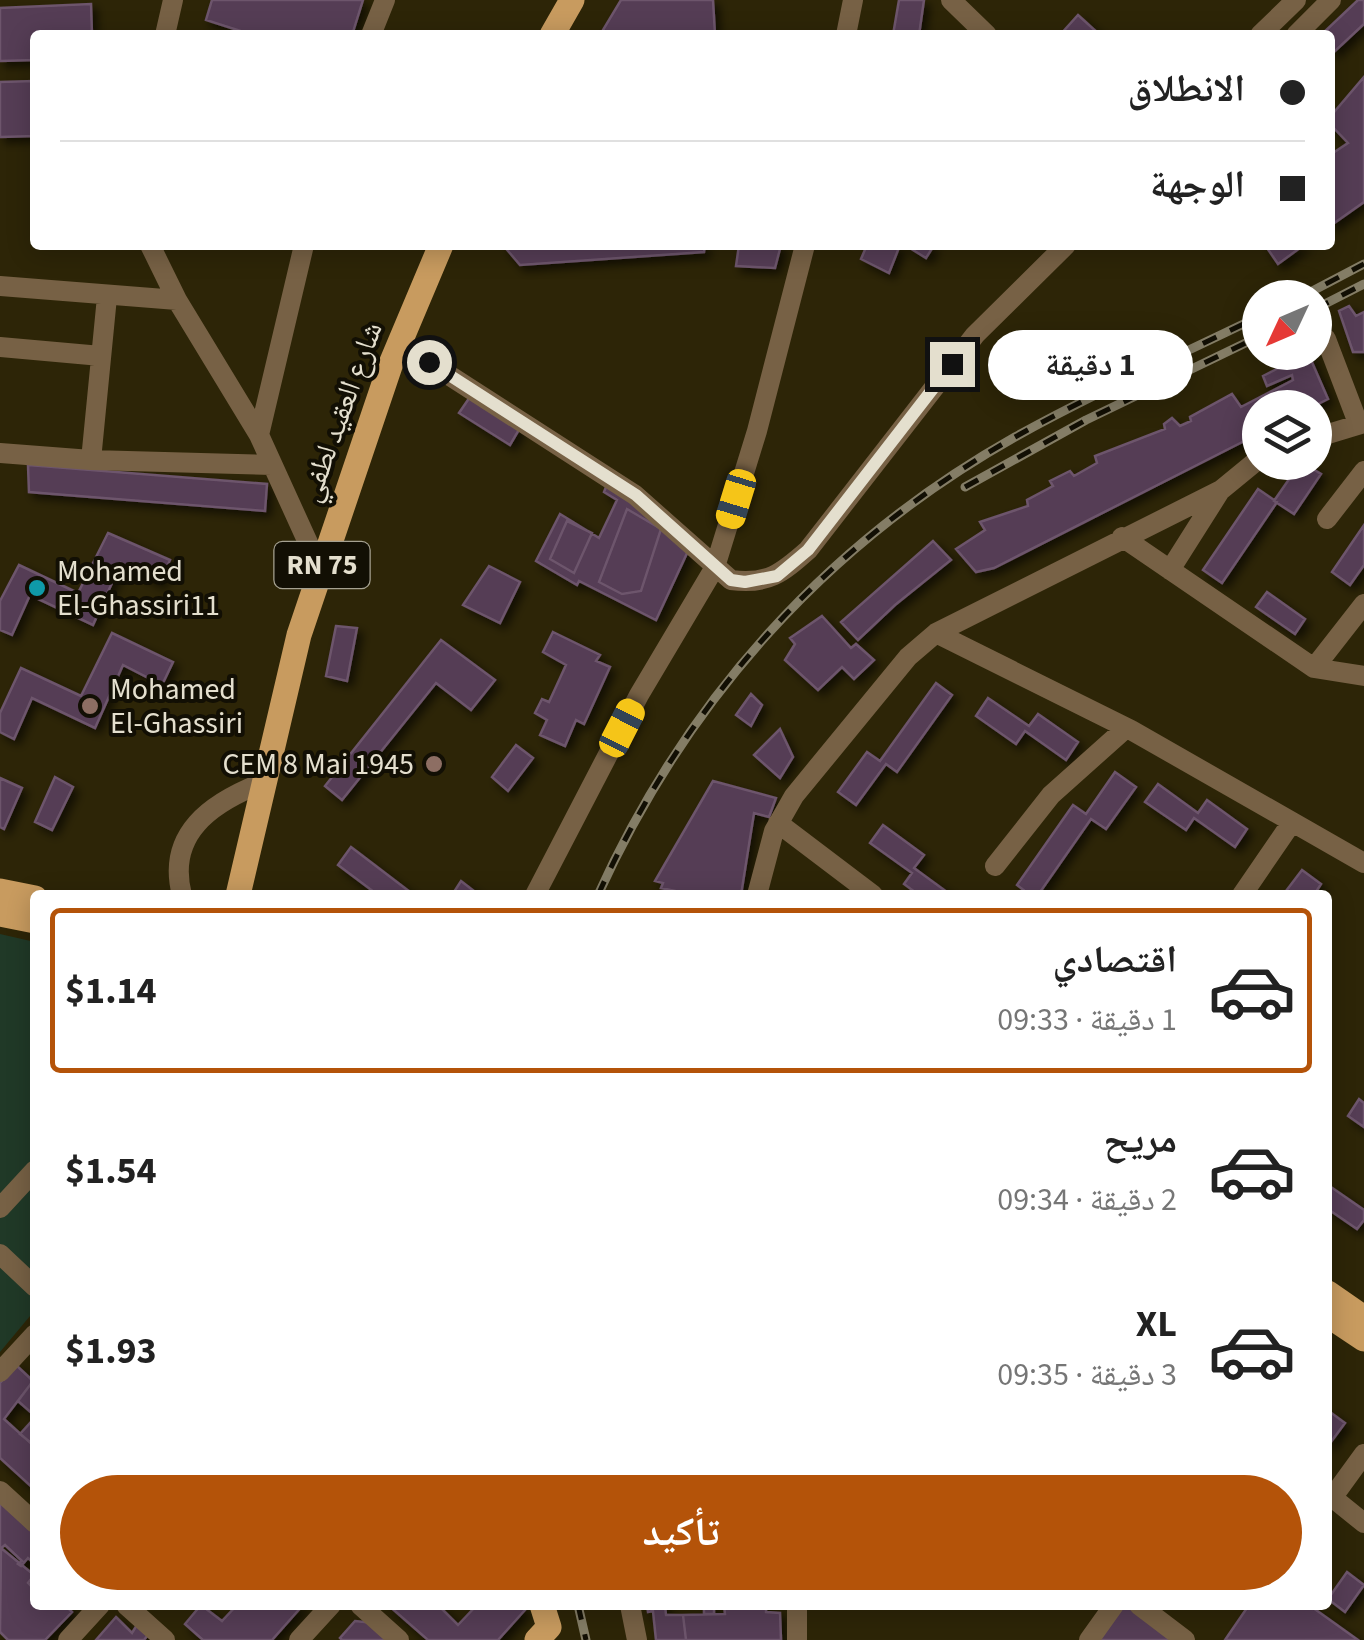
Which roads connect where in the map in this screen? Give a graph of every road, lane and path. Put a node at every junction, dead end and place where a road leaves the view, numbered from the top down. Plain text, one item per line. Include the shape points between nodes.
1 (173, 0) edge
2 (385, 0) edge
3 (572, 0) edge
4 (852, 0) edge
5 (952, 0) edge
6 (1296, 0) edge
7 (1332, 0) edge
8 (166, 30) edge
9 (373, 30) edge
10 (555, 30) edge
11 (847, 30) edge
12 (982, 30) edge
13 (1265, 30) edge
14 (1301, 30) edge
15 (152, 250) edge
16 (303, 250) edge
17 (439, 250) edge
18 (804, 250) edge
19 (1061, 250) edge
20 (0, 286) edge
21 (107, 297) junction
22 (177, 300) junction
23 (399, 344) junction
24 (0, 347) edge
25 (1332, 348) edge
26 (101, 356) junction
27 (1355, 384) edge
28 (1361, 423) edge
29 (1332, 432) edge
30 (259, 435) junction
31 (0, 453) edge
32 (91, 460) junction
33 (272, 465) junction
34 (1364, 471) edge
35 (1242, 473) edge
36 (1221, 490) junction
37 (1326, 519) dead end
38 (1122, 537) junction
39 (715, 567) junction
40 (320, 569) junction
41 (1170, 570) junction
42 (1364, 604) edge
43 (936, 633) junction
44 (1314, 668) junction
45 (1364, 676) edge
46 (1126, 728) junction
47 (262, 783) junction
48 (1292, 822) junction
49 (778, 823) junction
50 (1364, 864) edge
51 (995, 866) dead end
52 (181, 890) edge
53 (239, 890) edge
54 (538, 890) edge
55 (758, 890) edge
56 (866, 890) edge
57 (1245, 890) edge
58 (0, 891) edge
59 (30, 897) edge
60 (0, 914) edge
61 (30, 920) edge
62 (30, 1175) edge
63 (0, 1208) edge
64 (0, 1254) edge
65 (30, 1282) edge
66 (1332, 1295) edge
67 (1332, 1318) edge
68 (1364, 1318) edge
69 (30, 1339) edge
70 (1364, 1339) edge
71 (0, 1372) edge
72 (1364, 1454) edge
73 (0, 1491) edge
74 (1332, 1494) edge
75 (1332, 1498) edge
76 (30, 1518) edge
77 (1364, 1523) edge
78 (95, 1610) edge
79 (132, 1610) edge
80 (326, 1610) edge
81 (366, 1610) edge
82 (631, 1610) edge
83 (797, 1610) edge
84 (1110, 1610) edge
85 (1146, 1610) edge
86 (68, 1640) edge
87 (165, 1640) edge
88 (299, 1640) edge
89 (399, 1640) edge
90 (638, 1640) edge
91 (797, 1640) edge
92 (1088, 1640) edge
93 (1185, 1640) edge

1 - 8 street
2 - 9 street
3 - 10 main road
4 - 11 street
5 - 12 street
6 - 13 street
7 - 14 street
15 - 22 street
16 - 30 street
17 - 23 main road, شارع العقيد لطفي / RN 75
18 - 39 street
19 - 39 street via 975,335 808,550 777,576 745,582
20 - 21 street
21 - 22 street
21 - 26 street
22 - 30 street
23 - 39 street via 636,495
23 - 40 main road, شارع العقيد لطفي / RN 75
24 - 26 street
25 - 27 street
26 - 32 street
27 - 28 street
28 - 29 street
30 - 33 street
31 - 32 street
32 - 33 street
33 - 40 street
34 - 37 street
35 - 36 street
36 - 38 street
36 - 41 street
38 - 41 street
38 - 43 street
39 - 54 street
40 - 47 main road, شارع العقيد لطفي / RN 75
41 - 44 street
42 - 44 street
43 - 46 street
43 - 49 street via 908,656
44 - 45 street
46 - 48 street
46 - 51 street via 1052,795
47 - 52 street via 235,793 186,834
47 - 53 main road, شارع العقيد لطفي / RN 75
48 - 50 street
48 - 57 street
49 - 55 street
49 - 56 street
58 - 59 main road
60 - 61 main road
62 - 63 street
64 - 65 street
66 - 68 main road
67 - 70 main road
69 - 71 street
72 - 74 street
73 - 76 street
75 - 77 street
78 - 86 street
79 - 87 street
80 - 88 street
81 - 89 street
82 - 90 street
83 - 91 street
84 - 92 street
85 - 93 street

